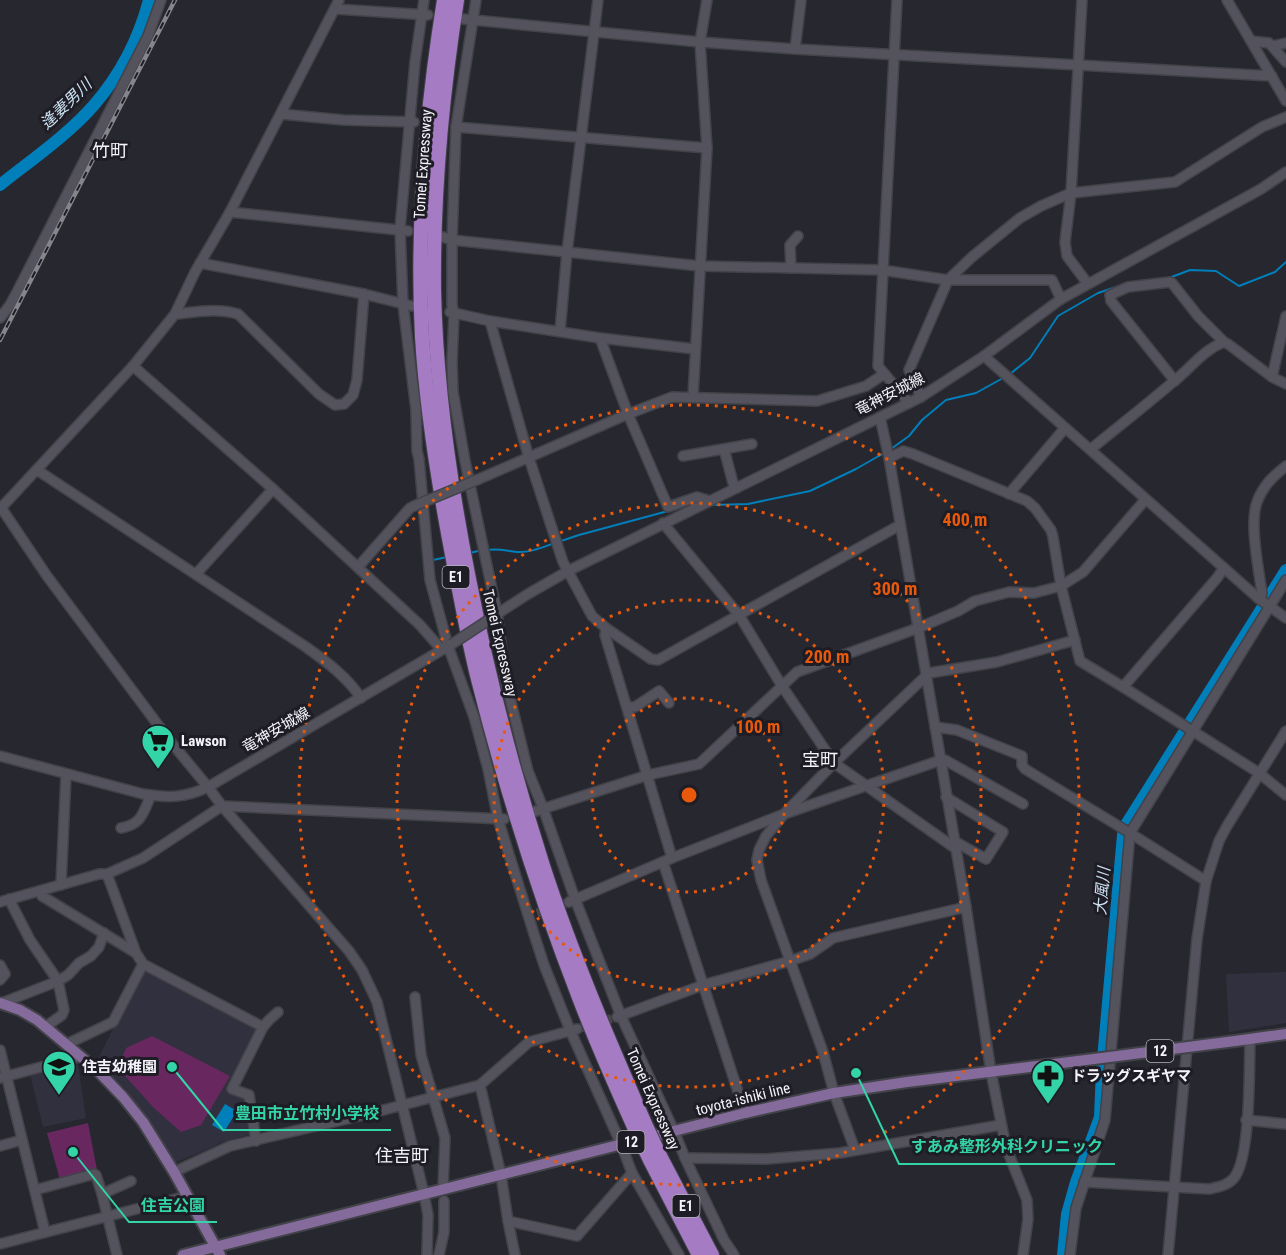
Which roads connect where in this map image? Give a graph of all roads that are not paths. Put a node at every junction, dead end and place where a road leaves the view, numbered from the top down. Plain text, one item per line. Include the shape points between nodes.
1 (161, 0) edge
2 (424, 0) edge
3 (444, 0) edge
4 (457, 0) edge
5 (476, 0) edge
6 (598, 0) edge
7 (706, 0) edge
8 (801, 0) edge
9 (897, 0) edge
10 (1082, 0) edge
11 (1227, 0) edge
12 (338, 4) edge
13 (424, 15) junction
14 (467, 19) junction
15 (594, 31) junction
16 (1251, 41) junction
17 (700, 42) junction
18 (1286, 43) edge
19 (1273, 46) junction
20 (795, 49) junction
21 (894, 55) junction
22 (1286, 62) edge
23 (1078, 65) junction
24 (1272, 76) junction
25 (1286, 101) edge
26 (281, 114) junction
27 (1286, 117) edge
28 (411, 121) junction
29 (456, 127) junction
30 (582, 138) junction
31 (707, 148) junction
32 (1286, 172) edge
33 (1071, 194) junction
34 (230, 212) junction
35 (404, 230) junction
36 (798, 236) dead end
37 (447, 238) junction
38 (567, 252) junction
39 (700, 266) junction
40 (198, 268) junction
41 (791, 268) junction
42 (882, 270) junction
43 (948, 280) junction
44 (1088, 284) junction
45 (364, 294) junction
46 (1061, 299) junction
47 (408, 305) junction
48 (451, 312) junction
49 (175, 314) junction
50 (1286, 316) edge
51 (0, 318) edge
52 (490, 321) junction
53 (560, 331) junction
54 (600, 338) junction
55 (1224, 342) junction
56 (695, 349) junction
57 (984, 356) junction
58 (133, 366) junction
59 (884, 374) junction
60 (1272, 377) junction
61 (1175, 381) junction
62 (1286, 384) edge
63 (693, 396) junction
64 (921, 397) junction
65 (909, 403) junction
66 (628, 414) junction
67 (880, 417) junction
68 (1065, 428) junction
69 (753, 444) dead end
70 (724, 449) junction
71 (1091, 449) junction
72 (683, 456) dead end
73 (529, 458) junction
74 (889, 458) junction
75 (1286, 466) edge
76 (37, 470) junction
77 (737, 488) junction
78 (273, 489) junction
79 (1009, 494) junction
80 (1146, 500) junction
81 (710, 501) junction
82 (0, 508) edge
83 (663, 523) junction
84 (900, 525) junction
85 (358, 567) junction
86 (1224, 568) junction
87 (568, 571) junction
88 (196, 574) junction
89 (1286, 580) edge
90 (1061, 586) junction
91 (1258, 598) junction
92 (1269, 607) junction
93 (495, 615) junction
94 (739, 615) junction
95 (1286, 618) edge
96 (606, 628) junction
97 (918, 628) junction
98 (1075, 640) junction
99 (447, 646) junction
100 (926, 675) junction
101 (782, 686) junction
102 (1123, 687) junction
103 (361, 698) junction
104 (669, 703) dead end
105 (627, 707) junction
106 (935, 727) junction
107 (1193, 731) junction
108 (1286, 731) edge
109 (0, 756) edge
110 (941, 760) junction
111 (834, 763) junction
112 (1259, 773) junction
113 (66, 775) junction
114 (648, 776) junction
115 (865, 785) junction
116 (208, 787) junction
117 (151, 795) junction
118 (1286, 795) edge
119 (946, 797) junction
120 (1023, 804) dead end
121 (222, 806) junction
122 (539, 809) junction
123 (784, 814) junction
124 (501, 819) junction
125 (121, 828) dead end
126 (1130, 833) junction
127 (955, 844) junction
128 (668, 860) junction
129 (107, 874) junction
130 (1206, 881) junction
131 (61, 885) junction
132 (39, 891) junction
133 (5, 900) edge
134 (572, 901) junction
135 (966, 907) junction
136 (104, 933) junction
137 (136, 953) junction
138 (790, 962) junction
139 (143, 964) junction
140 (0, 965) edge
141 (0, 980) edge
142 (58, 981) junction
143 (703, 985) junction
144 (415, 997) dead end
145 (1, 1003) edge
146 (278, 1012) dead end
147 (619, 1017) junction
148 (45, 1027) junction
149 (263, 1028) junction
150 (574, 1030) junction
151 (1286, 1034) edge
152 (1250, 1039) junction
153 (67, 1044) junction
154 (0, 1050) edge
155 (79, 1057) junction
156 (991, 1072) junction
157 (3, 1077) edge
158 (480, 1085) junction
159 (834, 1093) junction
160 (432, 1096) junction
161 (403, 1104) junction
162 (745, 1113) junction
163 (1246, 1120) junction
164 (1286, 1124) edge
165 (1001, 1125) junction
166 (641, 1128) junction
167 (674, 1131) junction
168 (22, 1140) junction
169 (256, 1141) junction
170 (621, 1144) junction
171 (0, 1146) edge
172 (855, 1150) junction
173 (655, 1158) junction
174 (685, 1158) junction
175 (174, 1172) junction
176 (632, 1173) junction
177 (501, 1175) junction
178 (130, 1181) dead end
179 (1084, 1182) junction
180 (1174, 1188) junction
181 (443, 1189) junction
182 (35, 1190) junction
183 (102, 1194) junction
184 (424, 1194) junction
185 (187, 1196) junction
186 (444, 1201) dead end
187 (107, 1216) junction
188 (508, 1221) junction
189 (45, 1232) junction
190 (0, 1244) edge
191 (218, 1251) edge
192 (117, 1255) edge
193 (183, 1255) edge
194 (427, 1255) edge
195 (439, 1255) edge
196 (515, 1255) edge
197 (679, 1255) edge
198 (699, 1255) edge
199 (711, 1255) edge
200 (734, 1255) edge
201 (1023, 1255) edge
202 (1070, 1255) edge
203 (1168, 1255) edge

1 - 51 street via 148,36
2 - 13 street
3 - 166 highway, Tomei Expressway / E1 via 426,128 420,243 422,337 439,483 479,682 530,860 580,1000
4 - 166 highway, Tomei Expressway / E1 via 440,129 434,289 451,481 488,672 522,799 544,869
5 - 14 street
6 - 15 street
7 - 17 street
8 - 20 street
9 - 21 street
10 - 23 street
11 - 16 street
12 - 13 street
12 - 26 street
13 - 28 street
14 - 15 street
14 - 29 street
15 - 17 street
15 - 30 street
16 - 19 street
16 - 24 street
17 - 20 street
17 - 31 street
18 - 19 street
19 - 22 street
20 - 21 street
21 - 23 street
21 - 42 street
23 - 24 street
23 - 33 street
24 - 25 street
26 - 28 street
26 - 34 street
27 - 33 street via 1262,127 1175,182
28 - 35 street
29 - 30 street
29 - 37 street
30 - 31 street
30 - 38 street
31 - 39 street
32 - 44 street, 竜神安城線
33 - 43 street via 1020,218
33 - 44 street via 1067,256
34 - 35 street
34 - 40 street
35 - 47 street
36 - 41 street via 790,245
37 - 38 street
37 - 48 street
38 - 39 street
38 - 53 street
39 - 41 street
39 - 56 street
40 - 45 street
40 - 49 street
41 - 42 street
42 - 43 street
42 - 59 street via 878,366
43 - 46 street via 1052,280
43 - 64 street via 909,370
44 - 46 street, 竜神安城線
45 - 47 street
45 - 49 street via 357,380 353,395 344,404 335,405 238,314
46 - 57 street, 竜神安城線
47 - 99 street via 430,580
48 - 52 street
48 - 93 street via 453,392
49 - 58 street
50 - 60 street
52 - 53 street
52 - 73 street
53 - 54 street
54 - 56 street
54 - 66 street
55 - 60 street
55 - 61 street via 1197,359
55 - 61 street via 1170,282 1130,287 1110,295
56 - 63 street
57 - 64 street, 竜神安城線
57 - 68 street
58 - 76 street
58 - 78 street
59 - 63 street via 866,386 818,401
59 - 65 street
60 - 62 street
61 - 71 street
63 - 66 street via 672,397
64 - 65 street, 竜神安城線
65 - 67 street, 竜神安城線
66 - 73 street
66 - 81 street via 668,507 697,497
67 - 74 street
67 - 77 street, 竜神安城線
68 - 71 street
68 - 79 street
69 - 70 street
70 - 72 street
70 - 77 street
71 - 80 street
73 - 85 street, bridge via 410,508
73 - 87 street
74 - 79 street via 903,451 913,454
74 - 84 street
75 - 91 street via 1272,477 1256,504 1254,522 1262,594
76 - 82 street
76 - 88 street
77 - 81 street, 竜神安城線
78 - 85 street
78 - 88 street
79 - 90 street via 1030,504 1051,530
80 - 86 street
80 - 90 street via 1083,572
81 - 83 street, 竜神安城線
82 - 116 street
83 - 87 street, 竜神安城線
83 - 94 street
84 - 94 street
84 - 97 street
85 - 99 street
86 - 91 street
86 - 102 street
87 - 93 street, 竜神安城線
87 - 96 street via 592,616
88 - 103 street via 320,657 352,684
89 - 92 street
90 - 97 street via 1034,593 1009,592 975,601
90 - 98 street
91 - 92 street
92 - 95 street
92 - 107 street
93 - 99 street, 竜神安城線, bridge
93 - 122 street via 507,682
94 - 96 street via 658,660
94 - 101 street
96 - 105 street
97 - 100 street
97 - 101 street via 797,672
98 - 100 street via 997,662
98 - 102 street via 1080,661
99 - 103 street, 竜神安城線
99 - 124 street via 474,717
100 - 106 street
100 - 111 street
101 - 111 street
101 - 114 street via 699,764
102 - 107 street
103 - 116 street, 竜神安城線
104 - 105 street via 659,691 635,707
105 - 114 street
106 - 110 street
106 - 126 street via 957,730 1022,756 1025,769
107 - 112 street
107 - 126 street
108 - 112 street
109 - 113 street, 竜神安城線
110 - 115 street
110 - 119 street
110 - 120 street
111 - 115 street
111 - 123 street
112 - 118 street
112 - 130 street via 1219,842
113 - 117 street, 竜神安城線
113 - 131 street
114 - 122 street
114 - 128 street
115 - 123 street
115 - 127 street
116 - 117 street, 竜神安城線 via 180,796
116 - 121 street
117 - 125 street via 139,821
119 - 127 street
119 - 127 street via 1003,832 986,859
121 - 124 street
121 - 129 street via 143,858
121 - 161 street via 362,970 377,1002
122 - 134 street
123 - 128 street
123 - 138 street via 762,843 757,860
124 - 150 street via 544,965
126 - 130 street
126 - 179 street via 1105,1120
127 - 135 street
128 - 134 street
128 - 143 street
129 - 131 street
129 - 137 street
130 - 180 street
131 - 132 street
132 - 133 street
132 - 136 street
133 - 142 street
134 - 147 street
135 - 138 street via 833,938
135 - 156 street
136 - 137 street
136 - 142 street via 91,956
137 - 139 street
138 - 143 street
138 - 159 street
139 - 149 street
139 - 153 street via 113,1022
140 - 141 street via 5,974
142 - 145 street
142 - 148 street via 64,1010
143 - 147 street
143 - 162 street
144 - 160 street via 421,1055
145 - 148 main road
146 - 149 street
147 - 167 street
148 - 153 main road
149 - 169 street via 232,1089 249,1095
150 - 158 street via 529,1042
150 - 170 street
151 - 152 main road, toyota-ishiki line / 12
152 - 156 main road, toyota-ishiki line / 12, bridge
152 - 163 street
153 - 155 main road
154 - 157 street
155 - 157 street
155 - 175 main road via 123,1097
156 - 159 main road, toyota-ishiki line / 12
156 - 165 street
157 - 168 street
158 - 160 street
158 - 177 street
159 - 162 main road, toyota-ishiki line / 12
159 - 172 street
160 - 161 street
160 - 181 street via 445,1138
161 - 169 street
161 - 184 street
162 - 167 main road, toyota-ishiki line / 12
163 - 164 street
163 - 180 street via 1242,1159 1232,1180 1209,1189
165 - 172 street
165 - 201 street via 1027,1200
166 - 173 highway, Tomei Expressway / E1, bridge
167 - 170 main road, toyota-ishiki line / 12
167 - 174 street
168 - 171 street
168 - 182 street
169 - 175 street via 230,1146
170 - 176 street
170 - 177 main road, toyota-ishiki line / 12
172 - 174 street via 766,1159
173 - 198 highway, Tomei Expressway / E1
173 - 199 highway, Tomei Expressway / E1
174 - 200 street via 722,1242
175 - 185 main road
176 - 188 street via 577,1236
176 - 197 street
177 - 181 main road, toyota-ishiki line / 12
177 - 188 street
178 - 183 street
179 - 180 street
179 - 202 street
180 - 203 street
181 - 184 main road, toyota-ishiki line / 12
182 - 183 street via 94,1174
182 - 189 street
183 - 187 street
184 - 191 main road, toyota-ishiki line / 12
184 - 194 street
185 - 187 street
185 - 191 main road
186 - 195 street
187 - 189 street
187 - 192 street
188 - 196 street
189 - 190 street
191 - 193 main road, toyota-ishiki line / 12
194 - 195 street

